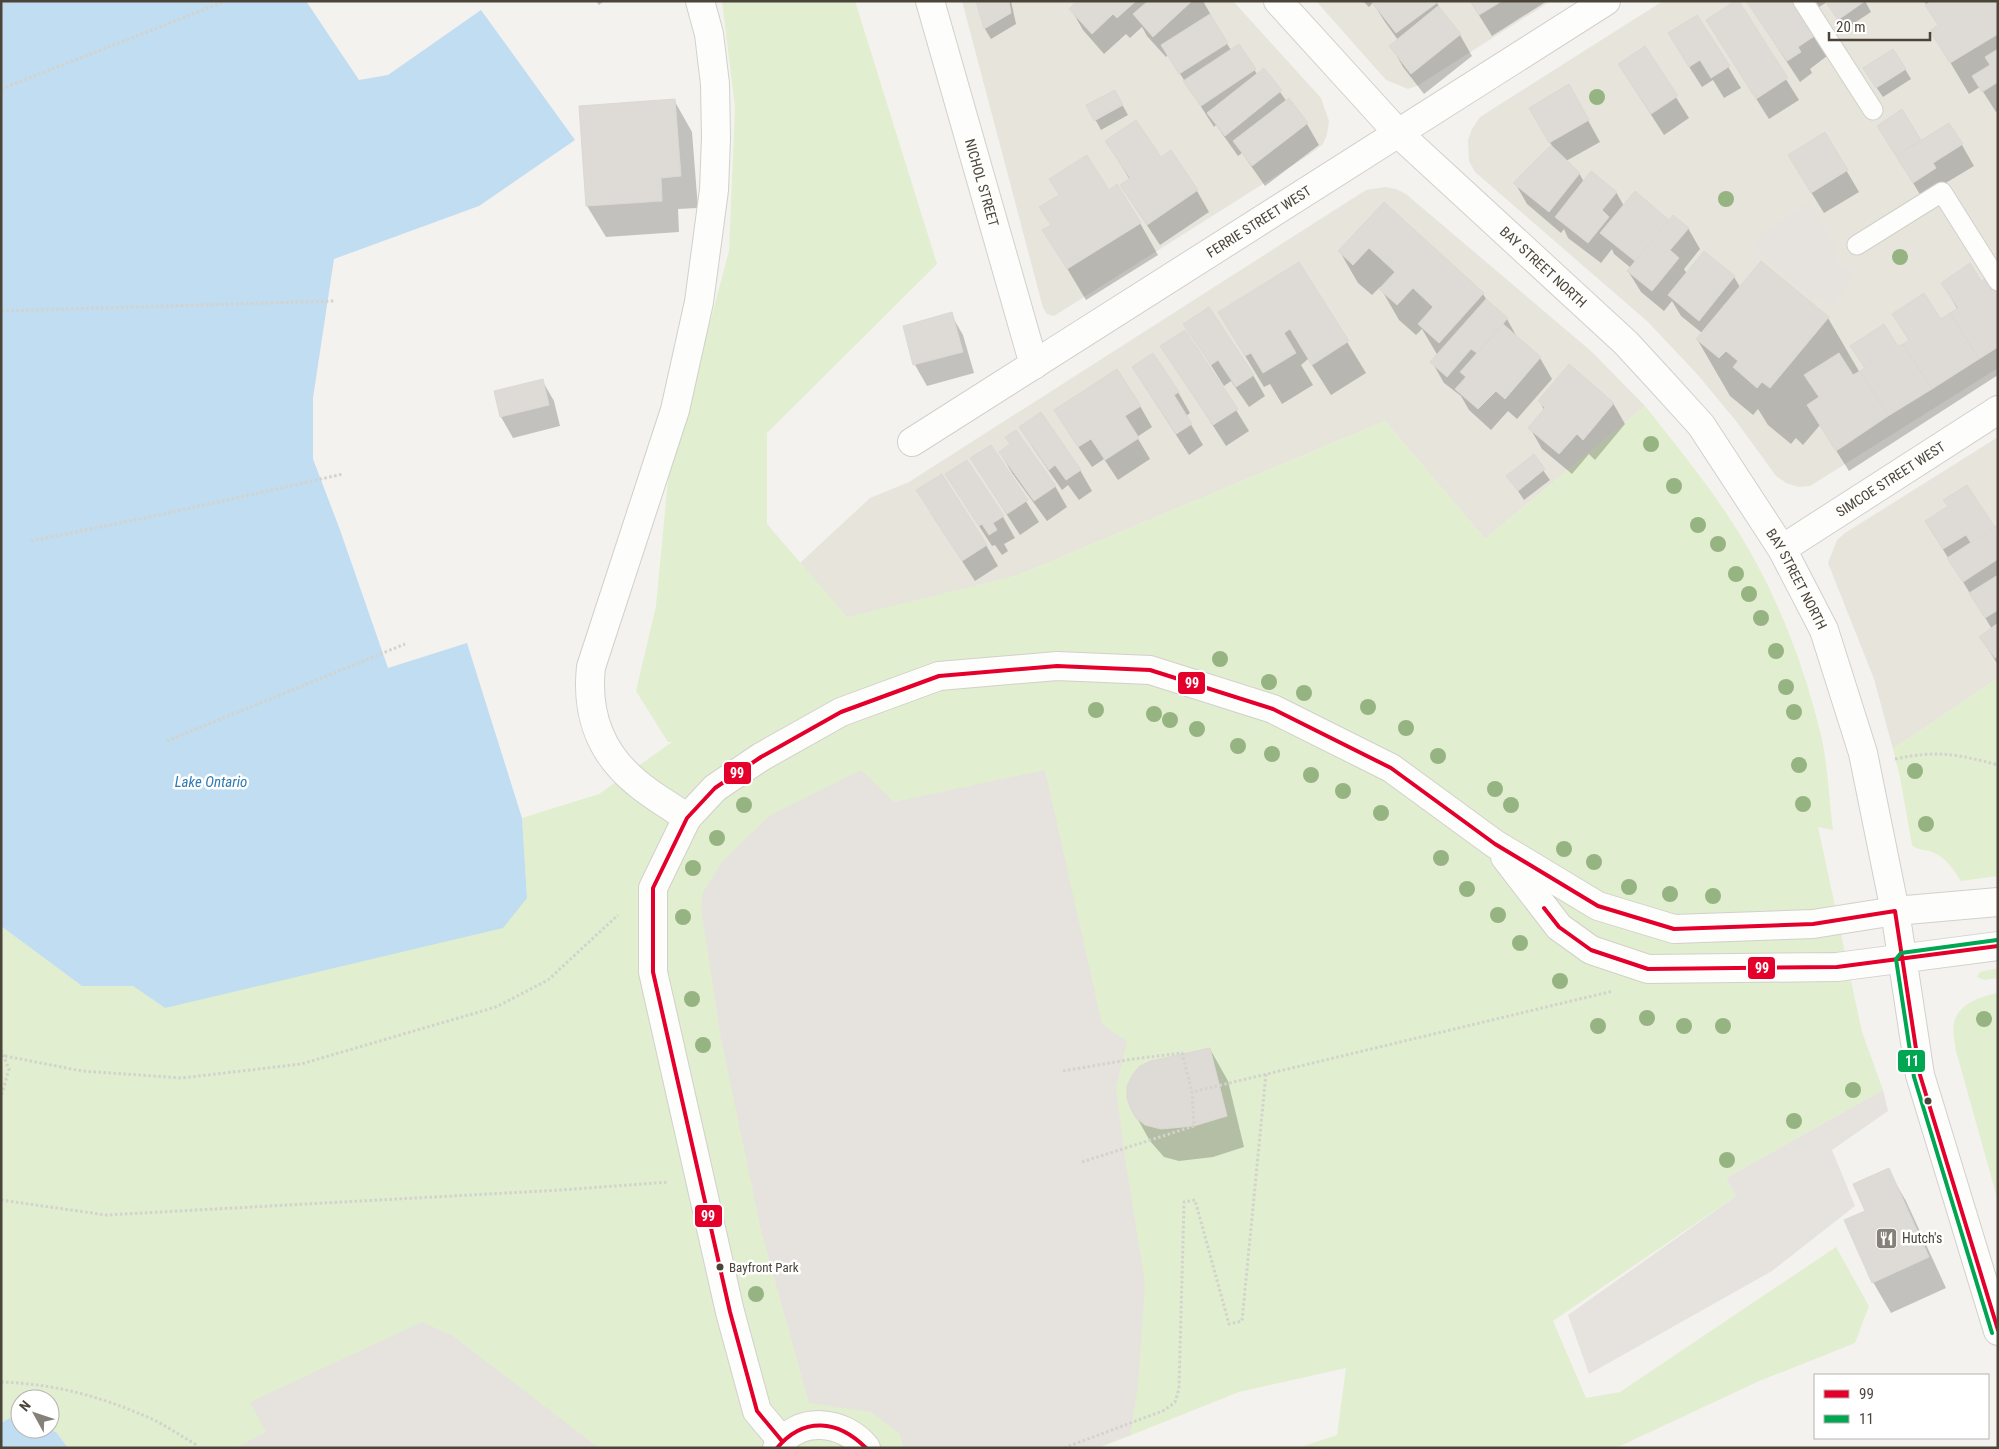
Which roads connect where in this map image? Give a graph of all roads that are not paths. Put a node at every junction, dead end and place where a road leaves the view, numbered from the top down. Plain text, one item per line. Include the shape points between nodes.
1 (700, 1) edge
2 (930, 1) edge
3 (1278, 1) edge
4 (1606, 1) edge
5 (1803, 1) edge
6 (1873, 110) dead end
7 (1399, 134) junction
8 (1857, 245) dead end
9 (1998, 281) edge
10 (1034, 365) junction
11 (1998, 410) edge
12 (912, 442) dead end
13 (1782, 549) junction
14 (687, 818) junction
15 (1495, 844) junction
16 (1998, 902) edge
17 (1895, 911) junction
18 (1998, 946) edge
19 (1902, 959) junction
20 (1998, 1331) edge
21 (779, 1444) edge
22 (866, 1448) edge

1 - 14 street via 709,34 716,84 716,138 714,190 699,302 675,410 592,667 589,686 596,728 609,752 636,782
2 - 10 street, NICHOL STREET
3 - 7 street, BAY STREET NORTH
4 - 7 street, FERRIE STREET WEST
5 - 6 lane
7 - 10 street, FERRIE STREET WEST
7 - 13 street, BAY STREET NORTH via 1626,343 1655,374 1701,425
8 - 9 lane via 1942,192
10 - 12 street, FERRIE STREET WEST
11 - 13 street, SIMCOE STREET WEST
13 - 17 street, BAY STREET NORTH via 1824,630 1863,753
14 - 15 street via 722,783 841,712 939,676 1057,666 1150,670 1273,709 1391,768
14 - 21 street via 653,888 653,972 730,1312 757,1410
15 - 17 street via 1598,906 1674,929 1813,924
15 - 19 street via 1559,927 1591,950 1648,969 1837,967
16 - 17 street
17 - 19 street, BAY STREET NORTH
18 - 19 street
19 - 20 street, BAY STREET NORTH via 1920,1075
21 - 22 street via 797,1430 815,1424 835,1426 852,1433

